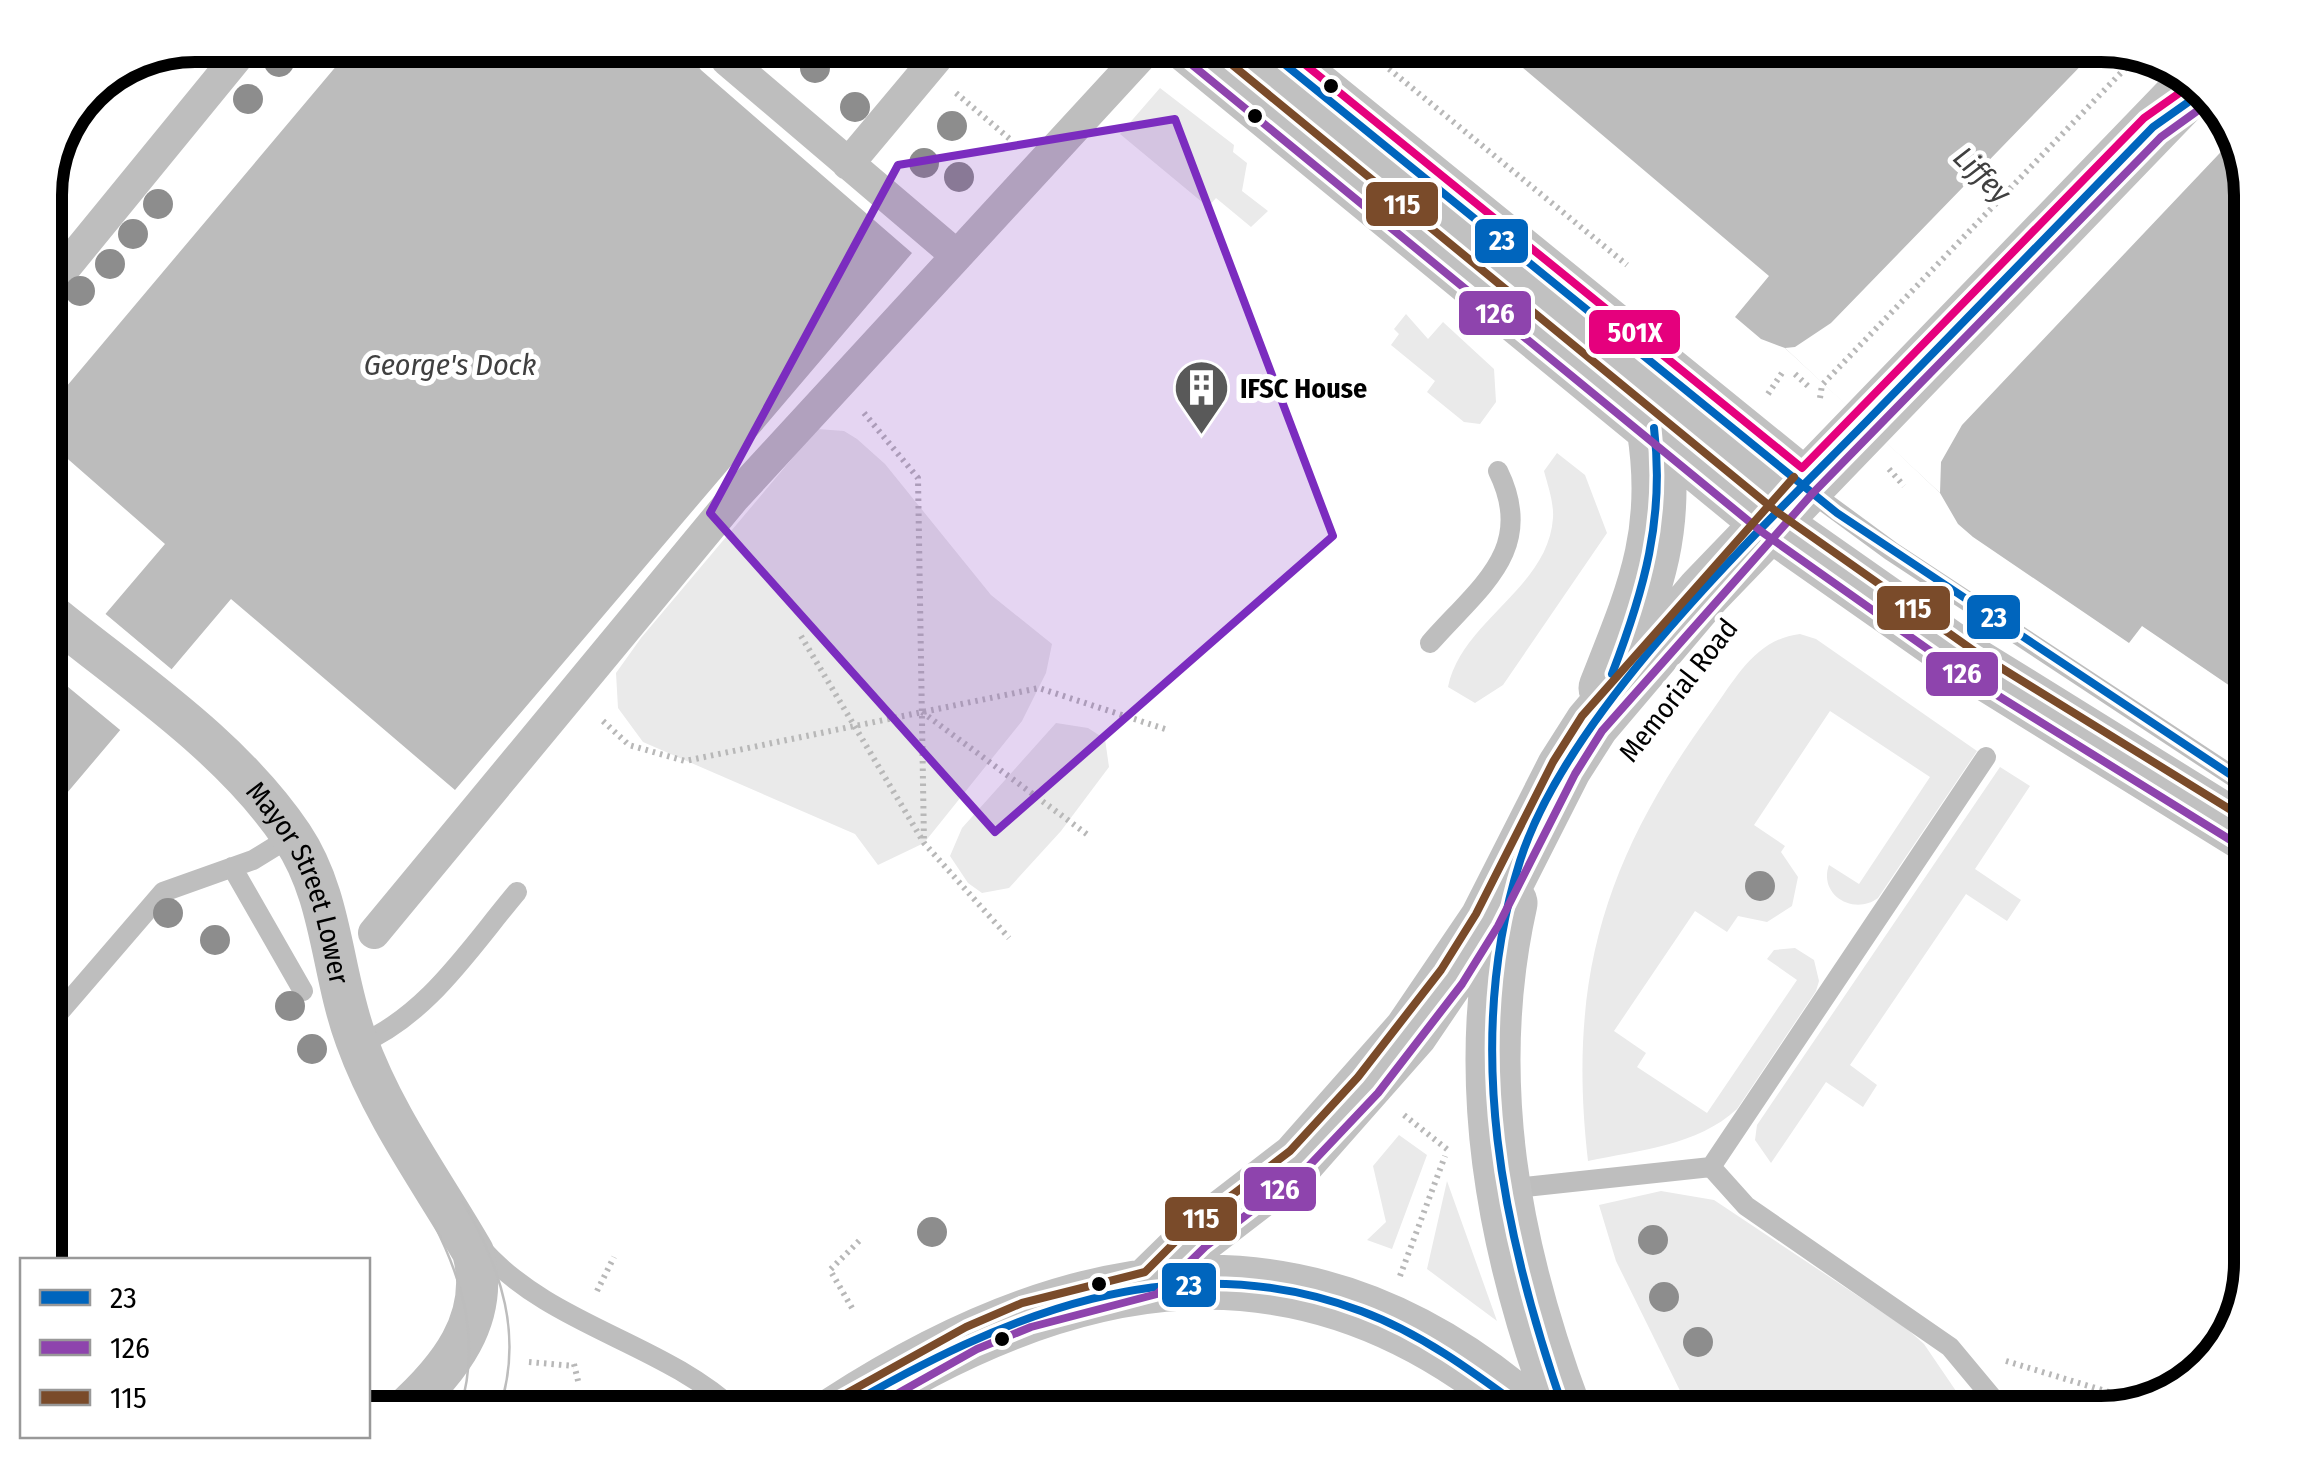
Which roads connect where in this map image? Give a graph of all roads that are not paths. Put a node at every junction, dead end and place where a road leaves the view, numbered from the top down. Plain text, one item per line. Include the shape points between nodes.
1 (233, 62) edge
2 (730, 62) edge
3 (1135, 62) edge
4 (1209, 62) edge
5 (1281, 62) edge
6 (932, 64) road end
7 (2174, 84) edge
8 (2185, 94) edge
9 (2192, 99) edge
10 (2153, 127) junction
11 (848, 164) junction
12 (956, 255) junction
13 (63, 270) edge
14 (1654, 428) junction
15 (1498, 471) dead end
16 (1786, 504) junction
17 (63, 625) edge
18 (1430, 643) dead end
19 (1592, 724) junction
20 (1986, 757) dead end
21 (2234, 777) edge
22 (2234, 827) edge
23 (292, 836) junction
24 (1520, 861) junction
25 (232, 867) junction
26 (517, 892) dead end
27 (374, 933) dead end
28 (304, 991) dead end
29 (63, 1008) edge
30 (358, 1045) junction
31 (1711, 1166) junction
32 (1501, 1190) junction
33 (458, 1227) junction
34 (1151, 1282) junction
35 (417, 1396) edge
36 (715, 1396) edge
37 (869, 1396) edge
38 (1505, 1396) edge
39 (1559, 1396) edge
40 (1989, 1396) edge

1 - 13 street
2 - 11 street
3 - 12 street
4 - 14 main road
5 - 16 main road
6 - 11 street
7 - 10 main road
8 - 10 main road
9 - 10 main road
10 - 16 main road, Memorial Road
11 - 12 street
12 - 27 street via 733,500
14 - 16 main road
14 - 19 main road via 1662,480 1653,563
15 - 18 lane via 1511,498 1513,531 1497,566
16 - 19 main road, Memorial Road
16 - 21 lane via 1878,542
16 - 22 main road via 1970,663
17 - 23 street, Mayor Street Lower via 246,778
19 - 24 main road, Memorial Road
20 - 31 lane
23 - 25 lane
23 - 30 street, Mayor Street Lower via 314,878
24 - 32 main road, Memorial Road via 1494,1002
24 - 34 main road, Memorial Road via 1450,978 1368,1085 1298,1160
25 - 28 lane
25 - 29 lane via 163,892
26 - 30 lane via 419,1009
30 - 33 street, Mayor Street Lower via 383,1105
31 - 32 lane
31 - 40 lane via 1746,1206 1943,1342
32 - 39 main road, Memorial Road via 1526,1302
33 - 35 street, Mayor Street Lower via 480,1278 470,1322 456,1356
33 - 36 lane via 548,1304
34 - 37 main road, Memorial Road via 972,1338
34 - 38 main road, Memorial Road via 1237,1282 1325,1297 1430,1344

